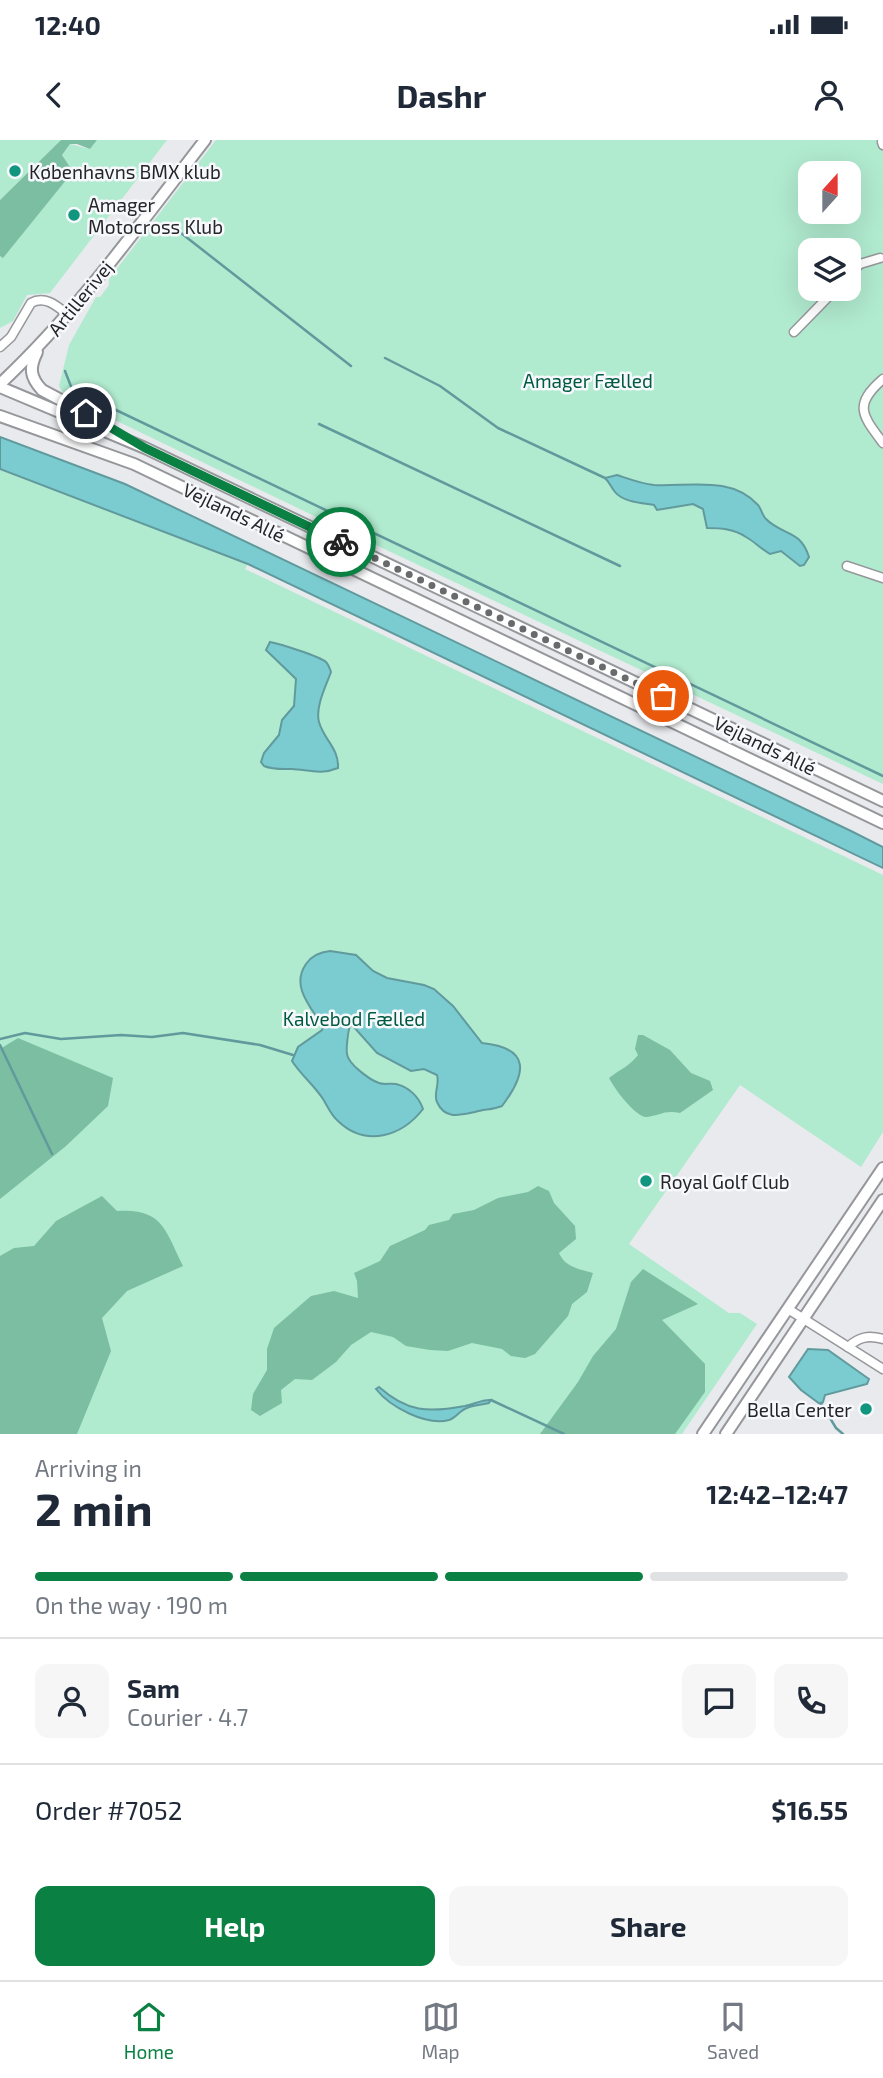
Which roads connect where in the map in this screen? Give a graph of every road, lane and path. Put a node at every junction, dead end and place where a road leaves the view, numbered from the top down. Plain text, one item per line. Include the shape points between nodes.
1 (205, 140) edge
2 (882, 259) edge
3 (861, 264) edge
4 (824, 301) edge
5 (68, 315) junction
6 (794, 332) dead end
7 (0, 347) edge
8 (40, 347) junction
9 (883, 379) edge
10 (0, 385) edge
11 (0, 416) edge
12 (883, 443) edge
13 (145, 448) junction
14 (847, 566) dead end
15 (883, 578) edge
16 (883, 802) edge
17 (882, 823) edge
18 (883, 1168) edge
19 (883, 1200) edge
20 (788, 1309) junction
21 (803, 1317) junction
22 (883, 1339) edge
23 (848, 1347) junction
24 (883, 1369) edge
25 (704, 1434) edge
26 (726, 1434) edge

1 - 5 street, Artillerivej
2 - 3 street
4 - 6 street
5 - 7 street via 49,302 36,300
5 - 8 street, Artillerivej
8 - 10 street, Artillerivej
8 - 13 street via 31,362 31,373 42,390
9 - 12 street via 863,401 866,421
10 - 13 street, Vejlands Allé
11 - 17 street, Vejlands Allé via 134,464
13 - 16 street, Vejlands Allé
14 - 15 street
18 - 20 street
19 - 21 street
20 - 21 street
20 - 25 street
21 - 23 street
21 - 26 street
22 - 23 street via 870,1336
23 - 24 street

